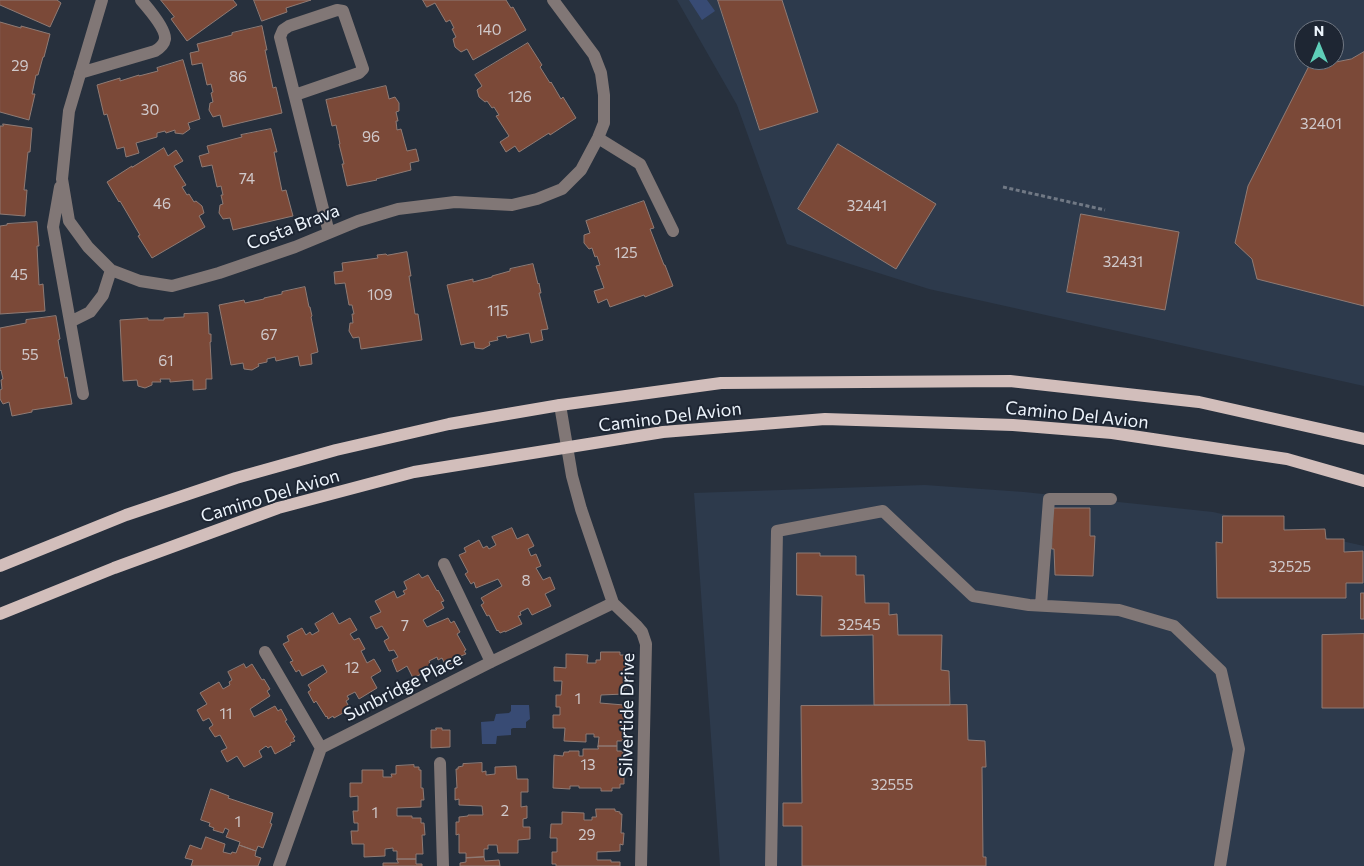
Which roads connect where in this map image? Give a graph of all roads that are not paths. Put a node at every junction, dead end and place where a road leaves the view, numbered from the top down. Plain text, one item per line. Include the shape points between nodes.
1 (102, 0) edge
2 (141, 0) edge
3 (553, 0) edge
4 (80, 73) junction
5 (295, 95) junction
6 (598, 138) junction
7 (62, 179) junction
8 (672, 230) dead end
9 (329, 233) junction
10 (111, 270) junction
11 (70, 322) junction
12 (83, 394) dead end
13 (560, 405) junction
14 (1364, 439) edge
15 (568, 448) junction
16 (1364, 481) edge
17 (1111, 499) dead end
18 (444, 564) dead end
19 (0, 566) edge
20 (613, 603) junction
21 (1041, 605) junction
22 (0, 614) edge
23 (265, 652) dead end
24 (491, 662) junction
25 (321, 748) junction
26 (440, 763) dead end
27 (279, 866) edge
28 (443, 866) edge
29 (641, 866) edge
30 (771, 866) edge
31 (1220, 866) edge

1 - 4 street, Costa Brava
2 - 4 street via 165,33 161,48
3 - 6 street, Costa Brava via 594,55 601,73 604,123
4 - 7 street, Costa Brava via 69,111
5 - 5 street via 281,44 283,30 330,12 343,12 363,68
5 - 9 street
6 - 8 street via 640,164
6 - 9 street, Costa Brava via 581,170 562,189 537,199 512,205 455,202 398,209
7 - 10 street, Costa Brava via 70,221 88,247
7 - 11 street via 53,227
9 - 10 street, Costa Brava via 219,273 172,286 140,281
10 - 11 street via 103,295 90,312
11 - 12 street
13 - 14 main road, Camino Del Avion via 721,383 1010,381 1199,402
13 - 15 street, Silvertide Drive
13 - 19 main road, Camino Del Avion via 448,424 236,478 126,515
15 - 16 main road, Camino Del Avion via 663,432 825,419 1004,424 1112,433 1287,460
15 - 20 street, Silvertide Drive via 586,526
15 - 22 main road, Camino Del Avion via 414,472 278,508
17 - 21 street via 1049,499
18 - 24 street
20 - 24 street, Sunbridge Place
20 - 29 street, Silvertide Drive via 642,632 646,644
21 - 30 street via 973,596 883,511 777,531
21 - 31 street via 1119,610 1174,626 1221,671 1239,749
23 - 25 street
24 - 25 street, Sunbridge Place
25 - 27 street
26 - 28 street

